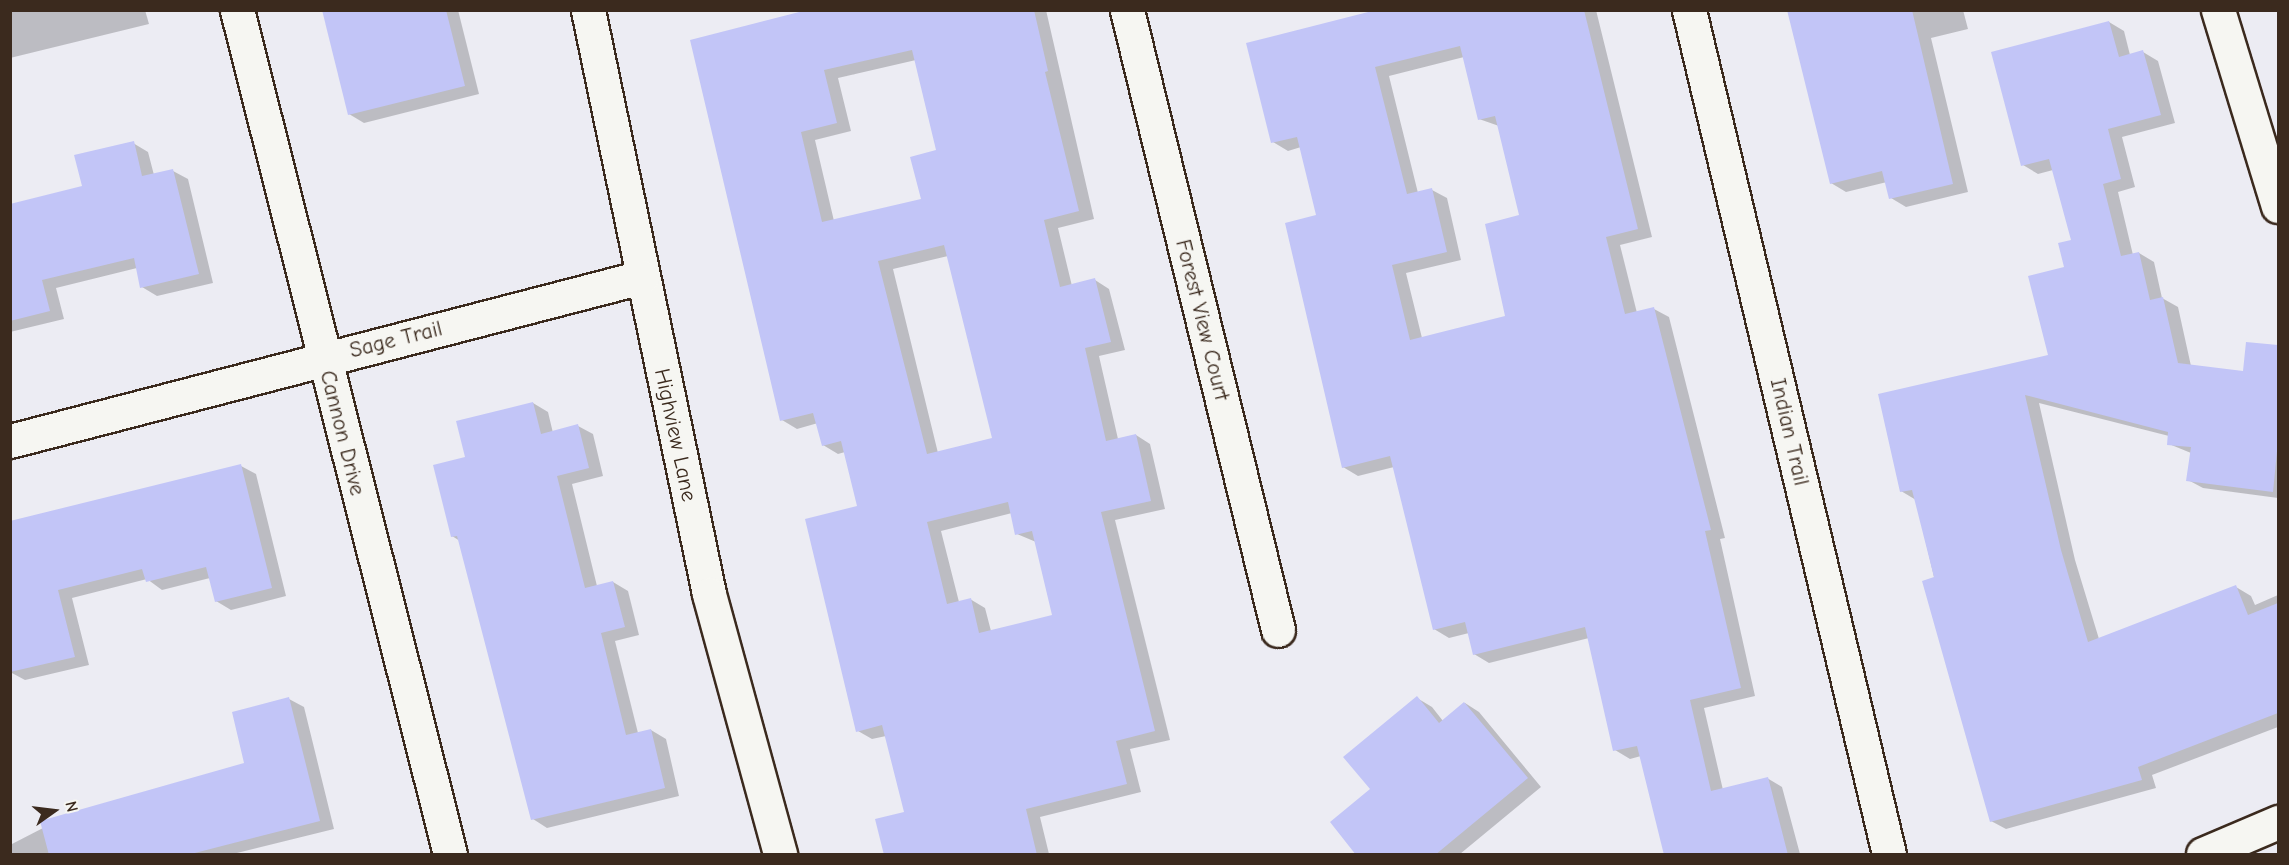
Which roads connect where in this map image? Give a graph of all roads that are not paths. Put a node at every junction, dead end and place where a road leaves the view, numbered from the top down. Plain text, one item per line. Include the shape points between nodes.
1 (237, 10) edge
2 (588, 10) edge
3 (1127, 10) edge
4 (1689, 10) edge
5 (2218, 10) edge
6 (2278, 206) edge
7 (642, 277) junction
8 (323, 359) junction
9 (10, 441) edge
10 (1278, 630) dead end
11 (2278, 822) edge
12 (450, 855) edge
13 (780, 855) edge
14 (1889, 855) edge
15 (2203, 855) edge

1 - 8 street, Cannon Drive
2 - 7 street, Highview Lane
3 - 10 street, Forest View Court
4 - 14 street, Indian Trail
5 - 6 street
7 - 8 street, Sage Trail
7 - 13 street, Highview Lane via 709,594
8 - 9 street, Sage Trail
8 - 12 street, Cannon Drive
11 - 15 street

